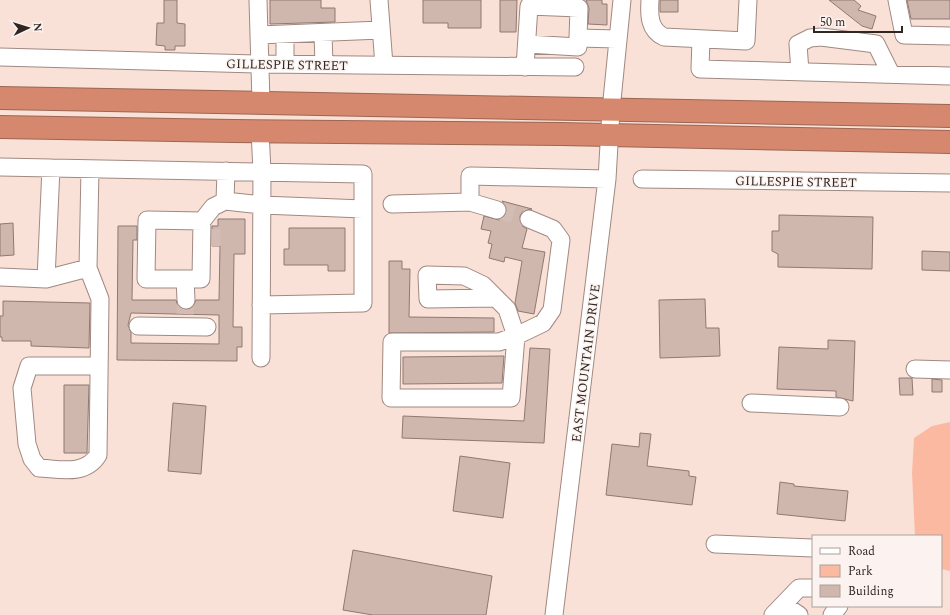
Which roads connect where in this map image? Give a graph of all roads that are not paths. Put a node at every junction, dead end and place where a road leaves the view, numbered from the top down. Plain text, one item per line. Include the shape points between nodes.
1 (258, 0) edge
2 (379, 0) edge
3 (622, 0) edge
4 (650, 0) edge
5 (748, 0) edge
6 (896, 0) edge
7 (381, 30) junction
8 (323, 32) junction
9 (285, 34) junction
10 (259, 35) junction
11 (950, 36) edge
12 (578, 38) junction
13 (617, 39) junction
14 (701, 39) junction
15 (527, 44) junction
16 (0, 57) edge
17 (259, 64) junction
18 (285, 64) junction
19 (324, 65) junction
20 (384, 65) junction
21 (525, 66) junction
22 (575, 67) dead end
23 (800, 72) junction
24 (891, 74) junction
25 (950, 76) edge
26 (0, 98) edge
27 (261, 102) junction
28 (475, 108) junction
29 (611, 110) junction
30 (950, 116) edge
31 (0, 127) edge
32 (260, 131) junction
33 (609, 134) junction
34 (950, 142) edge
35 (0, 167) edge
36 (51, 168) junction
37 (90, 169) junction
38 (226, 171) junction
39 (262, 171) junction
40 (607, 179) junction
41 (642, 179) dead end
42 (950, 183) edge
43 (225, 201) junction
44 (470, 202) junction
45 (392, 204) dead end
46 (262, 205) junction
47 (363, 209) junction
48 (497, 210) tunnel mouth
49 (530, 220) tunnel mouth
50 (207, 221) junction
51 (88, 268) junction
52 (0, 277) edge
53 (46, 279) junction
54 (185, 279) junction
55 (496, 298) dead end
56 (261, 305) junction
57 (185, 314) junction
58 (138, 326) dead end
59 (207, 327) dead end
60 (516, 336) junction
61 (261, 358) dead end
62 (99, 366) junction
63 (915, 369) dead end
64 (950, 370) edge
65 (751, 403) dead end
66 (840, 406) dead end
67 (715, 544) dead end
68 (812, 548) edge
69 (812, 588) edge
70 (838, 607) edge
71 (778, 610) edge
72 (554, 615) edge
73 (799, 615) edge
74 (832, 615) edge

1 - 10 street
2 - 7 street
3 - 13 street, EAST MOUNTAIN DRIVE
4 - 14 street via 649,13 657,34 664,37
5 - 14 street via 746,41
6 - 11 street via 904,35
7 - 8 street
7 - 20 street
8 - 9 street
8 - 19 street
9 - 10 street
9 - 18 street
10 - 17 street
12 - 13 street
12 - 15 street via 578,47
12 - 15 street via 579,8 529,6
13 - 29 street, EAST MOUNTAIN DRIVE
14 - 23 street via 700,69
15 - 21 street
16 - 17 street, GILLESPIE STREET
17 - 18 street, GILLESPIE STREET
17 - 27 street
18 - 19 street, GILLESPIE STREET
19 - 20 street, GILLESPIE STREET
20 - 21 street, GILLESPIE STREET
21 - 22 street, GILLESPIE STREET
23 - 24 street
23 - 24 street via 798,44 810,38 821,37 876,44
24 - 25 street
26 - 27 highway
27 - 28 highway
28 - 29 highway
28 - 32 highway via 400,115 269,117 263,120
29 - 30 highway
29 - 33 street, EAST MOUNTAIN DRIVE
31 - 32 highway
32 - 33 highway
32 - 39 street
33 - 34 highway
33 - 40 street, EAST MOUNTAIN DRIVE
35 - 36 street
36 - 37 street
36 - 53 street
37 - 38 street
37 - 51 street
38 - 39 street
38 - 43 street
39 - 46 street
39 - 47 street via 363,174
40 - 44 street via 470,176
40 - 72 street, EAST MOUNTAIN DRIVE
41 - 42 street, GILLESPIE STREET
43 - 46 street
43 - 50 street via 213,207
44 - 45 street
44 - 48 street
46 - 47 street
46 - 56 street
47 - 56 street via 363,303
49 - 60 street via 553,229 561,240 552,310 543,323
50 - 54 street via 207,252 202,279
50 - 54 street via 147,220 146,279
51 - 53 street
51 - 62 street via 100,298
52 - 53 street
54 - 57 street
55 - 60 street via 507,309
56 - 61 street
57 - 58 street
57 - 59 street
60 - 60 street via 511,398 391,398 392,342 499,342
62 - 62 street via 98,455 86,468 39,468 32,459 27,437 22,388 29,366
63 - 64 street
65 - 66 street
67 - 68 street
69 - 71 street via 799,588
70 - 74 street
71 - 73 street

